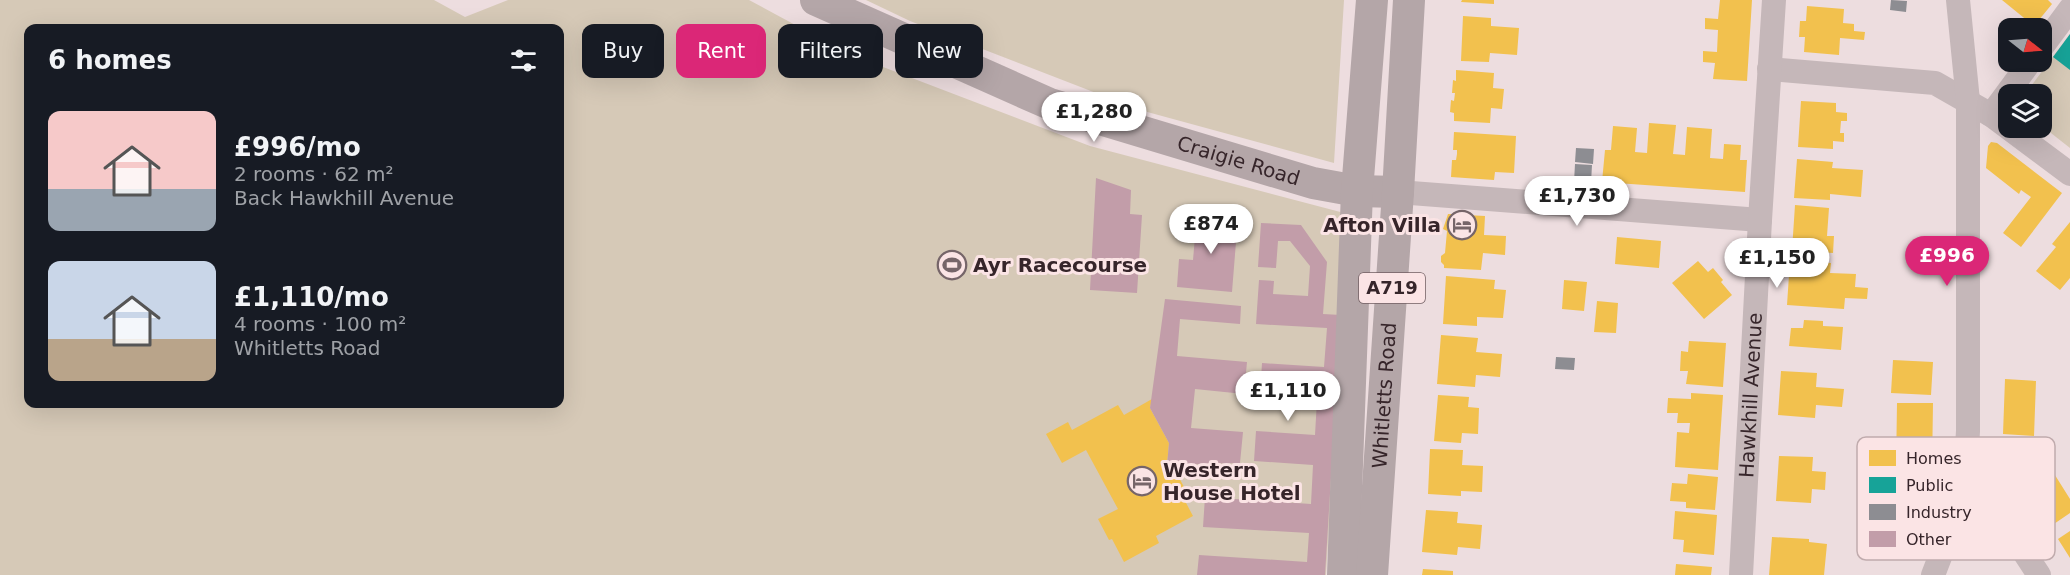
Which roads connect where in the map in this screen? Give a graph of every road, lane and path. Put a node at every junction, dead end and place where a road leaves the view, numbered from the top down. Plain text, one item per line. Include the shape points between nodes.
1 (816, 0) edge
2 (1372, 0) edge
3 (1409, 0) edge
4 (1774, 0) edge
5 (1958, 0) edge
6 (2070, 9) edge
7 (2052, 33) edge
8 (1769, 69) junction
9 (2022, 72) edge
10 (1968, 101) junction
11 (1990, 115) junction
12 (2070, 174) edge
13 (1357, 191) junction
14 (1398, 192) junction
15 (1760, 220) junction
16 (1968, 437) edge
17 (1939, 560) edge
18 (2029, 560) edge
19 (1343, 575) edge
20 (1372, 575) edge
21 (1741, 575) edge
22 (1933, 575) edge
23 (2039, 575) edge

1 - 13 main road, Craigie Road via 1050,104 1313,183
2 - 13 main road, Whitletts Road / A719
3 - 14 main road, Whitletts Road / A719
4 - 8 street, Hawkhill Avenue
5 - 10 street
6 - 7 street
8 - 10 street via 1935,83
8 - 15 street, Hawkhill Avenue
9 - 11 street
10 - 11 street
10 - 16 street
11 - 12 street
13 - 14 main road, Craigie Road
13 - 19 main road, Whitletts Road / A719
14 - 15 street
14 - 20 main road, Whitletts Road / A719
15 - 21 street, Hawkhill Avenue
17 - 22 street
18 - 23 street

